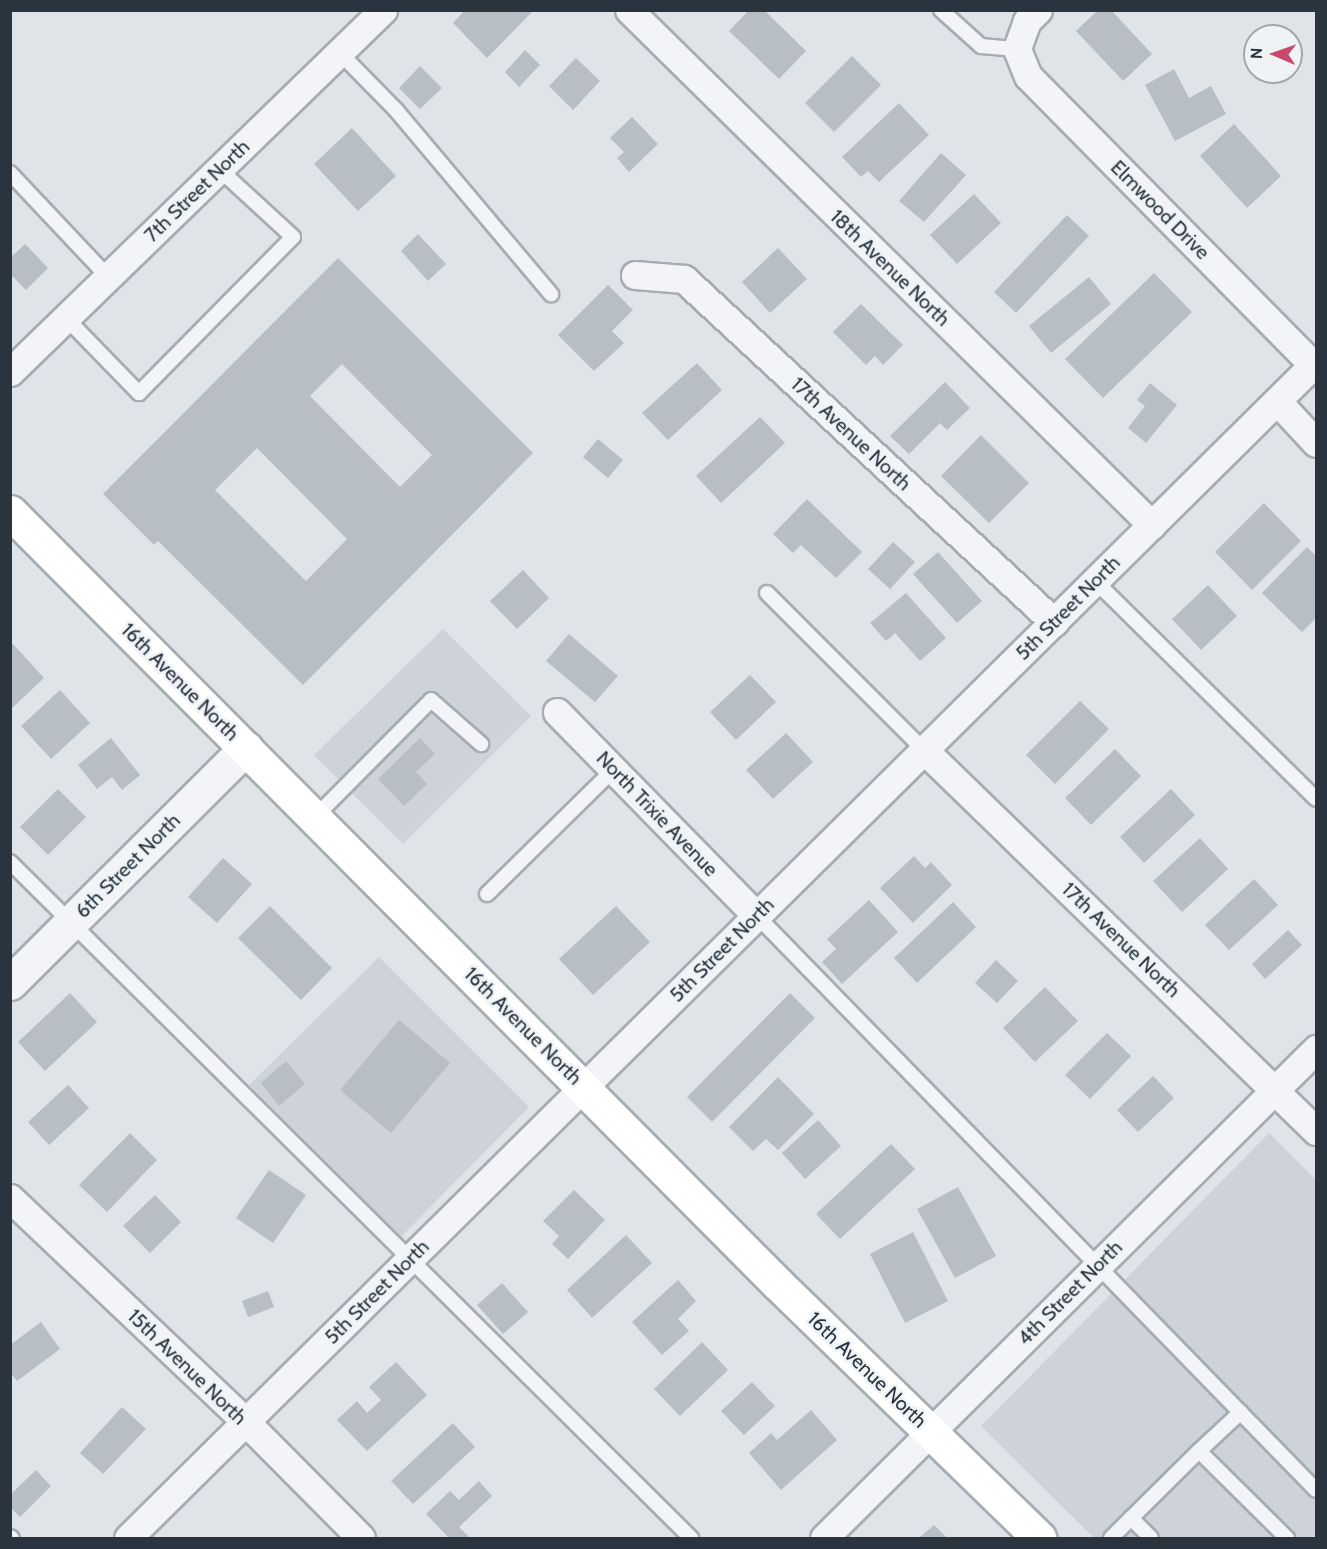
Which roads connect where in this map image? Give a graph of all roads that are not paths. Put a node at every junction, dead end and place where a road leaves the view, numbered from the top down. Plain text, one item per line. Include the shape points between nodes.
1 (383, 10) edge
2 (628, 10) edge
3 (941, 10) edge
4 (1038, 10) edge
5 (1017, 49) junction
6 (340, 53) junction
7 (219, 169) junction
8 (10, 173) edge
9 (635, 275) dead end
10 (108, 277) junction
11 (551, 294) dead end
12 (66, 318) junction
13 (1315, 364) edge
14 (10, 372) edge
15 (1277, 401) junction
16 (1317, 443) edge
17 (10, 512) edge
18 (1152, 525) junction
19 (1095, 581) junction
20 (767, 593) dead end
21 (1054, 622) junction
22 (557, 712) dead end
23 (481, 744) dead end
24 (246, 748) junction
25 (924, 750) junction
26 (613, 770) junction
27 (1317, 800) edge
28 (316, 816) junction
29 (10, 862) edge
30 (487, 894) dead end
31 (757, 916) junction
32 (72, 922) junction
33 (10, 983) edge
34 (1317, 1048) edge
35 (584, 1087) junction
36 (1275, 1089) junction
37 (1317, 1131) edge
38 (10, 1198) edge
39 (410, 1260) junction
40 (1098, 1266) junction
41 (1240, 1412) junction
42 (246, 1422) junction
43 (931, 1433) junction
44 (1199, 1451) junction
45 (1317, 1490) edge
46 (1131, 1518) junction
47 (128, 1539) edge
48 (361, 1539) edge
49 (691, 1539) edge
50 (824, 1539) edge
51 (1039, 1539) edge
52 (1111, 1539) edge
53 (1151, 1539) edge
54 (1287, 1539) edge

1 - 6 street, 7th Street North
2 - 18 street, 18th Avenue North
3 - 5 lane via 981,46
4 - 5 street via 1027,21
5 - 13 street, Elmwood Drive via 1028,76
6 - 7 street, 7th Street North
6 - 11 lane via 396,110
7 - 10 street, 7th Street North
7 - 12 lane via 292,237 139,393
8 - 10 lane
9 - 21 street, 17th Avenue North via 684,279
10 - 12 street, 7th Street North
12 - 14 street, 7th Street North
13 - 15 street, 5th Street North
15 - 16 street
15 - 18 street, 5th Street North
17 - 24 main road, 16th Avenue North
18 - 19 street, 5th Street North
19 - 21 street, 5th Street North
19 - 27 lane
20 - 25 lane
21 - 25 street, 5th Street North
22 - 26 street, North Trixie Avenue
23 - 28 lane via 431,700
24 - 28 main road, 16th Avenue North
24 - 32 street, 6th Street North
25 - 31 street, 5th Street North
25 - 36 street, 17th Avenue North
26 - 30 lane
26 - 31 street, North Trixie Avenue
28 - 35 main road, 16th Avenue North
29 - 32 lane
31 - 35 street, 5th Street North
31 - 40 lane
32 - 33 street, 6th Street North
32 - 39 lane
34 - 36 street, 4th Street North
35 - 39 street, 5th Street North
35 - 43 main road, 16th Avenue North
36 - 37 street, 17th Avenue North
36 - 40 street, 4th Street North
38 - 42 street, 15th Avenue North
39 - 42 street, 5th Street North
39 - 49 lane
40 - 41 lane
40 - 43 street, 4th Street North
41 - 44 lane
41 - 45 lane
42 - 47 street, 5th Street North
42 - 48 street, 15th Avenue North
43 - 50 street, 4th Street North
43 - 51 main road, 16th Avenue North
44 - 46 lane
44 - 54 lane
46 - 52 lane
46 - 53 lane

